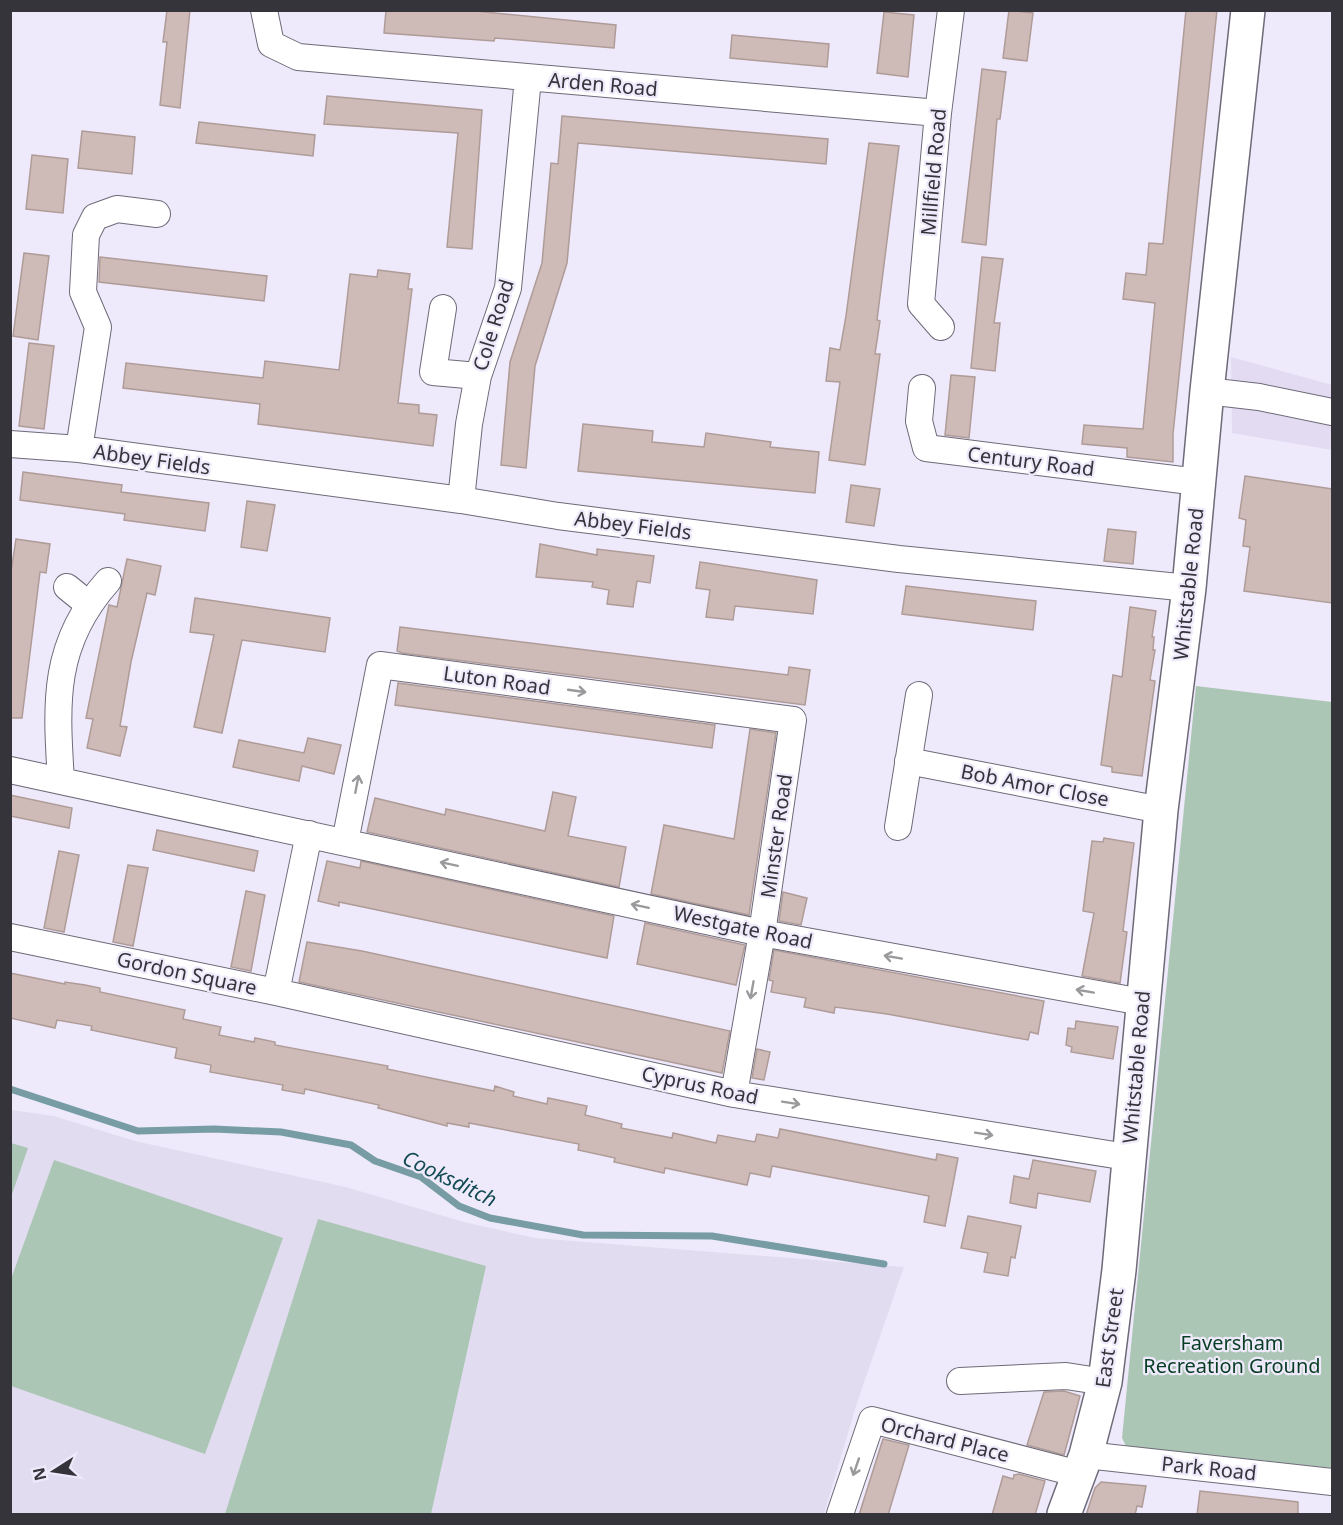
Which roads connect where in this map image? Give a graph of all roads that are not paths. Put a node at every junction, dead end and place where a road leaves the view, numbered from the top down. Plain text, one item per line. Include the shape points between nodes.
1 (264, 10) edge
2 (951, 10) edge
3 (1248, 10) edge
4 (528, 78) junction
5 (938, 113) junction
6 (157, 214) dead end
7 (442, 308) dead end
8 (941, 327) dead end
9 (478, 375) junction
10 (922, 388) dead end
11 (1207, 392) junction
12 (1332, 412) edge
13 (10, 444) edge
14 (79, 449) junction
15 (1198, 482) junction
16 (461, 500) junction
17 (108, 581) dead end
18 (67, 587) dead end
19 (1189, 588) junction
20 (88, 604) junction
21 (919, 695) dead end
22 (793, 720) joint
23 (908, 761) junction
24 (10, 770) edge
25 (61, 782) junction
26 (1161, 810) junction
27 (898, 826) dead end
28 (309, 834) junction
29 (345, 842) junction
30 (762, 933) junction
31 (10, 937) edge
32 (276, 992) junction
33 (1142, 1002) junction
34 (734, 1094) junction
35 (1127, 1157) junction
36 (960, 1381) dead end
37 (1105, 1382) junction
38 (1082, 1465) junction
39 (1332, 1482) edge
40 (840, 1515) edge
41 (1064, 1515) edge

1 - 4 street, Arden Road via 271,44 298,57
2 - 5 street, Millfield Road
3 - 11 main road, Whitstable Road
4 - 5 street, Arden Road
4 - 9 street, Cole Road via 508,288
5 - 8 street, Millfield Road via 921,304
6 - 14 street, Abbey Fields via 117,209 95,217 86,235 83,292 99,327
7 - 9 street via 433,372
9 - 16 street, Cole Road
10 - 15 street, Century Road via 919,422 926,448
11 - 12 street via 1259,397
11 - 15 main road, Whitstable Road
13 - 14 street, Abbey Fields
14 - 16 street, Abbey Fields
15 - 19 main road, Whitstable Road
16 - 19 street, Abbey Fields via 887,557
17 - 20 street
18 - 20 street
19 - 26 main road, Whitstable Road
20 - 25 street via 72,636 60,675 57,728
21 - 23 street
29 -> 22 street, Luton Road via 380,665
22 - 30 street, Minster Road
23 - 26 street, Bob Amor Close
23 - 27 street
24 - 25 street
25 - 28 street
26 - 33 main road, Whitstable Road
28 - 29 street
28 - 32 street, Gordon Square
30 -> 29 street, Westgate Road
33 -> 30 street, Westgate Road
30 -> 34 street, Minster Road
31 - 32 street, Gordon Square
32 - 34 street, Cyprus Road
33 - 35 main road, Whitstable Road
34 -> 35 street, Cyprus Road
35 - 37 main road, East Street via 1119,1270
36 - 37 street via 1066,1376
37 - 38 main road, East Street
38 - 39 street, Park Road
38 -> 40 street, Orchard Place via 872,1420
38 - 41 main road, East Street

